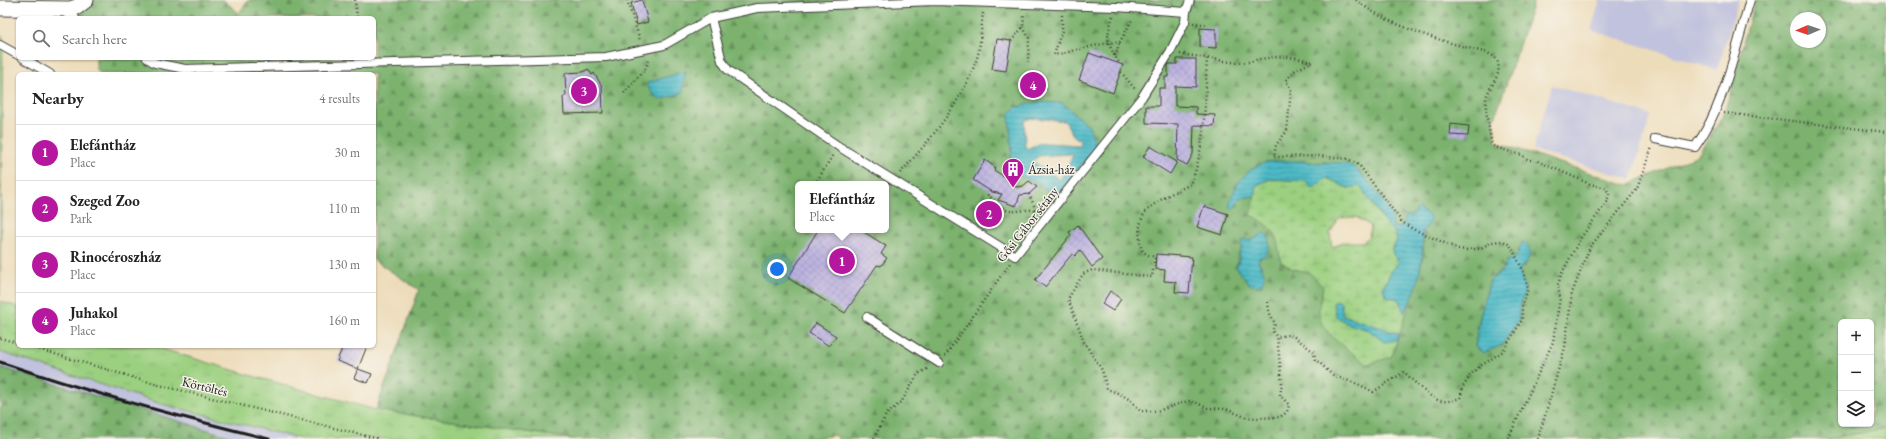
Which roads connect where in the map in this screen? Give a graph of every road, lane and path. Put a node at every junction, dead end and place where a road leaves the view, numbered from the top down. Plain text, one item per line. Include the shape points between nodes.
1 (86, 0) edge
2 (355, 0) edge
3 (627, 0) edge
4 (1190, 0) edge
5 (1356, 0) edge
6 (1750, 0) edge
7 (985, 2) junction
8 (1024, 3) junction
9 (1063, 5) junction
10 (1116, 7) junction
11 (0, 8) edge
12 (1138, 8) junction
13 (59, 10) junction
14 (1186, 12) junction
15 (71, 16) edge
16 (358, 16) edge
17 (711, 18) junction
18 (1023, 27) junction
19 (1011, 42) dead end
20 (1120, 42) junction
21 (1107, 43) junction
22 (0, 45) edge
23 (653, 47) junction
24 (643, 50) junction
25 (1170, 52) junction
26 (16, 54) edge
27 (1115, 56) junction
28 (1207, 58) junction
29 (26, 60) edge
30 (150, 60) edge
31 (1028, 62) dead end
32 (1119, 64) dead end
33 (47, 72) edge
34 (1121, 72) dead end
35 (624, 93) dead end
36 (1142, 97) junction
37 (1724, 114) dead end
38 (1886, 132) edge
39 (1655, 139) joint
40 (838, 146) junction
41 (894, 179) junction
42 (817, 181) edge
43 (990, 191) dead end
44 (1029, 194) dead end
45 (1036, 211) junction
46 (1047, 218) junction
47 (1015, 256) junction
48 (1268, 302) dead end
49 (868, 316) dead end
50 (1277, 337) junction
51 (0, 338) edge
52 (16, 342) edge
53 (35, 348) edge
54 (939, 363) junction
55 (874, 438) dead end
56 (379, 439) edge
57 (1508, 439) edge
58 (1538, 439) edge

1 - 13 street via 77,7
2 - 16 path
3 - 24 path
4 - 14 lane, Gősi Gábor sétány
5 - 57 path via 1389,20 1435,39 1486,52 1495,57 1499,65 1496,79 1486,98 1491,142 1494,146 1517,152 1528,160 1550,165 1590,184 1602,186 1609,194 1607,202 1580,239 1561,275 1553,342
6 - 39 lane via 1716,111 1705,133 1695,147
7 - 8 lane
7 - 17 lane via 934,1 757,8
7 - 41 path via 976,60 957,100 927,144
8 - 9 lane
8 - 18 path
9 - 10 lane
9 - 21 path via 1062,31 1054,55
10 - 12 lane
10 - 21 path via 1108,30
11 - 13 street
12 - 14 lane
12 - 20 path
13 - 15 lane
14 - 25 lane, Gősi Gábor sétány via 1185,22
17 - 23 lane via 664,45
17 - 40 lane via 722,61 728,70
18 - 19 path
18 - 31 path via 1029,38
20 - 21 path
20 - 27 path
21 - 27 path
22 - 26 lane
23 - 24 lane
23 - 35 path via 646,68
24 - 30 lane via 606,57 185,69
25 - 28 path
25 - 36 lane, Gősi Gábor sétány
27 - 32 path
28 - 50 path via 1202,139 1194,177 1190,185 1178,189 1145,213 1138,228 1141,249 1145,254 1155,257 1152,277 1092,270 1083,274 1068,298 1084,342 1102,370 1107,389 1124,395 1135,403 1140,411 1157,411 1188,401 1207,408 1226,409 1245,417 1280,417 1287,412 1289,405 1280,395 1282,384
28 - 50 path via 1237,63 1292,56 1312,62 1294,71 1286,81 1291,90 1287,131 1276,145 1274,158 1319,156 1348,160 1359,166 1402,222 1458,249 1481,248 1492,242 1504,241 1510,244 1523,270 1528,289 1522,307 1522,320 1503,351 1472,373 1463,387 1460,398 1447,402 1439,401 1404,372 1373,392 1346,378 1334,375 1315,360 1314,352 1293,336
29 - 33 lane
34 - 36 path
36 - 46 lane, Gősi Gábor sétány
37 - 38 path
39 - 58 path via 1637,189 1590,247 1572,293 1565,347
40 - 41 lane
40 - 42 path
41 - 47 lane
43 - 45 path via 988,195 1005,210
44 - 45 path
45 - 46 path
46 - 47 lane, Gősi Gábor sétány
47 - 54 path, Gősi Gábor sétány
48 - 50 path via 1269,312 1275,324 1272,331
49 - 54 lane
51 - 52 path
53 - 56 path, Körtöltés via 159,385
54 - 55 path, Gősi Gábor sétány via 918,374 902,401 886,415

